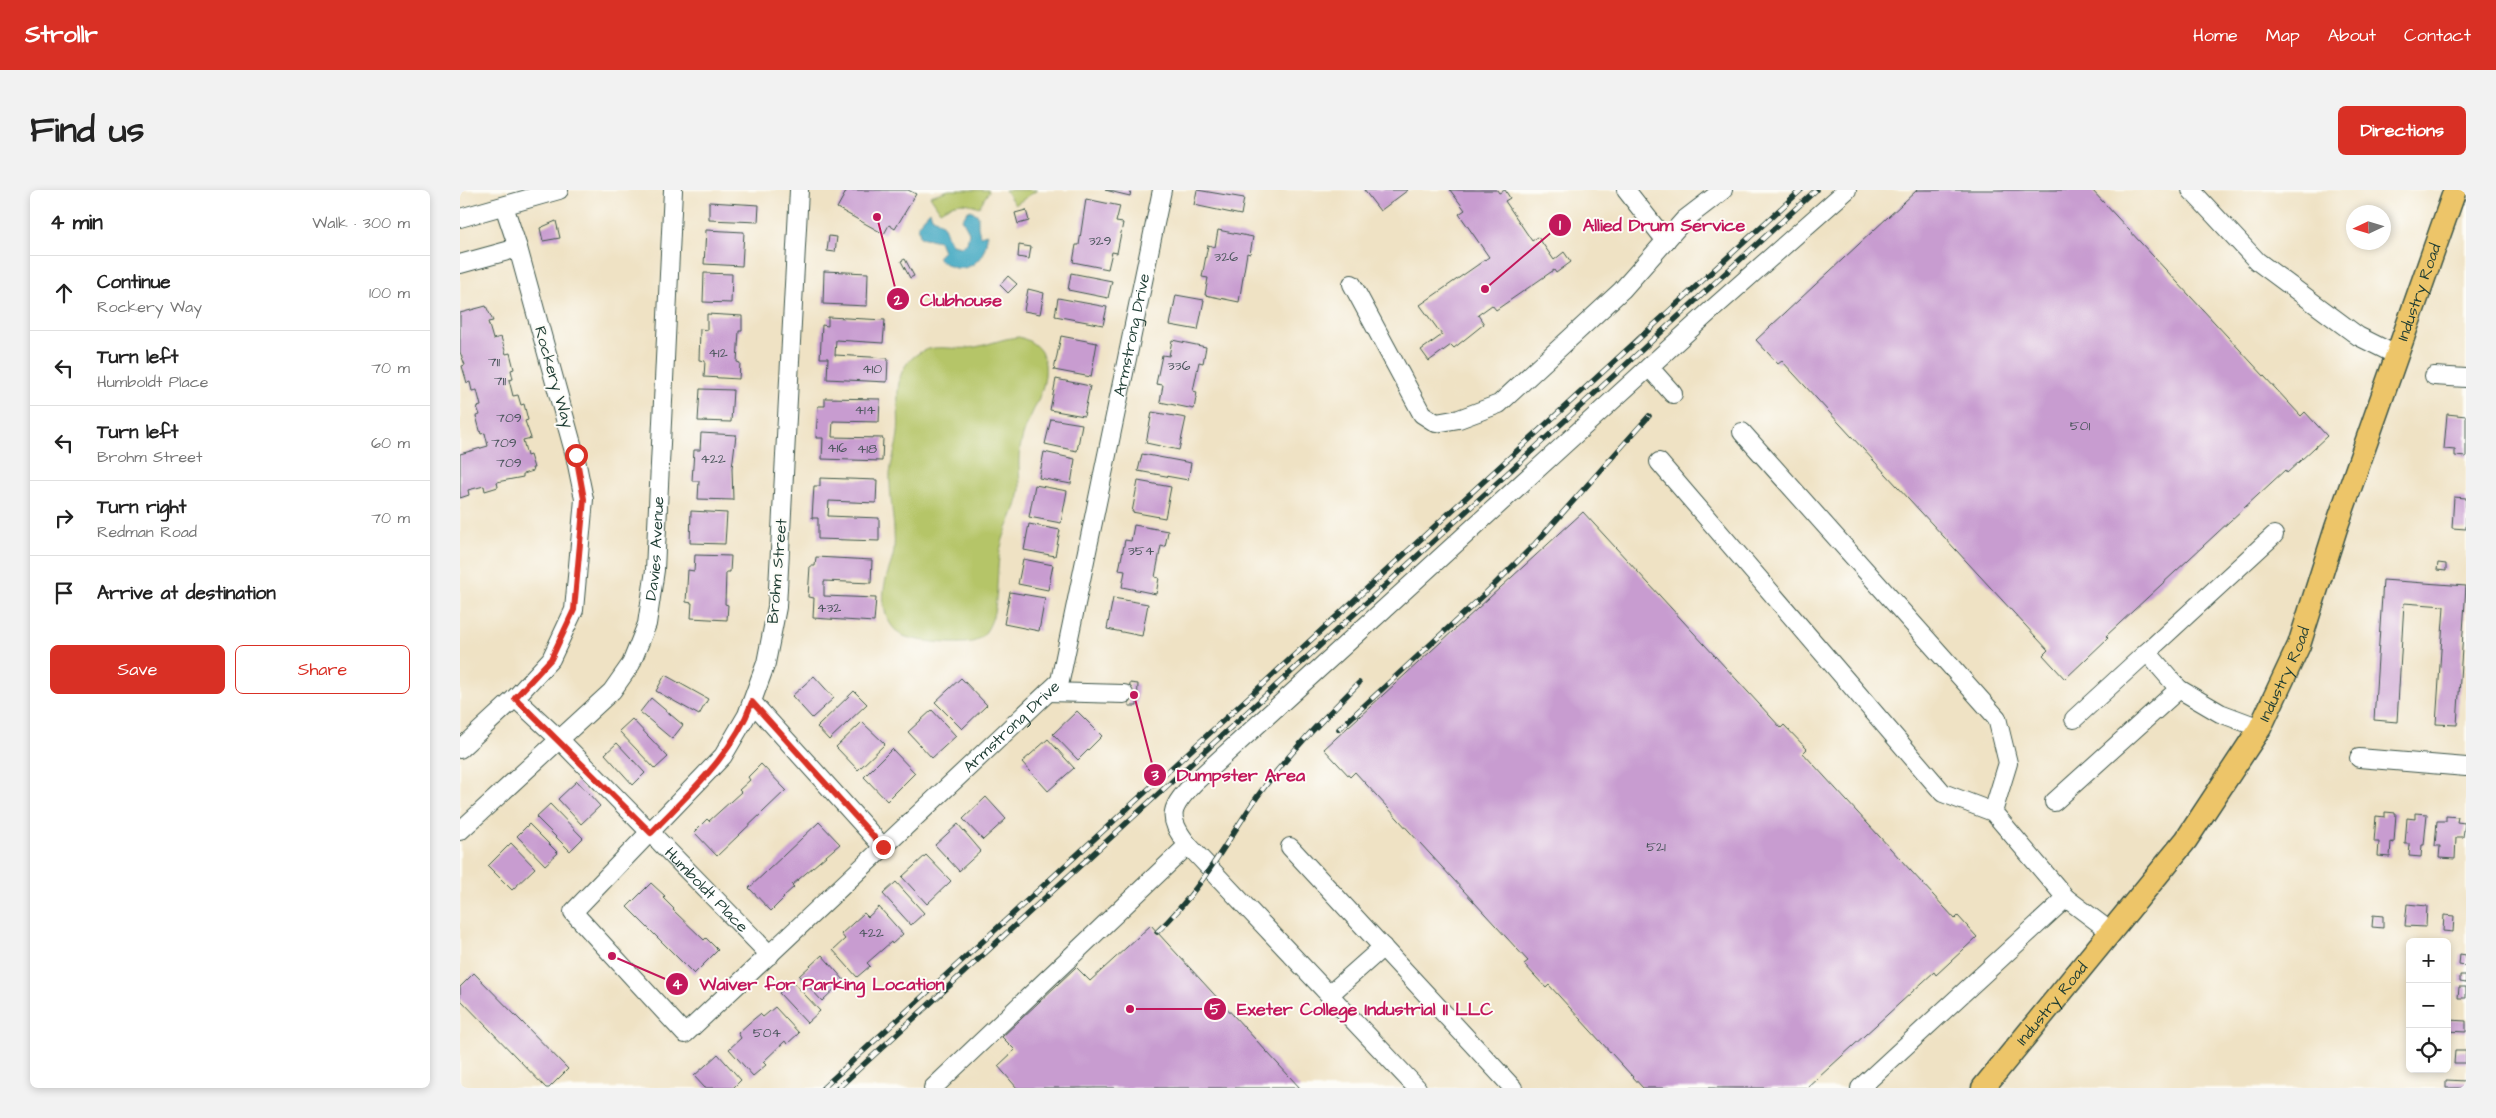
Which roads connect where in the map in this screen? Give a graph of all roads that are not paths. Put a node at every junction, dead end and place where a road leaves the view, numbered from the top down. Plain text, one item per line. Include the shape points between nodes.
1 (559, 190) edge
2 (673, 190) edge
3 (799, 190) edge
4 (1162, 190) edge
5 (1723, 190) edge
6 (1847, 190) edge
7 (2191, 190) edge
8 (2455, 190) edge
9 (1634, 193) edge
10 (504, 206) junction
11 (460, 218) edge
12 (1666, 241) junction
13 (518, 248) junction
14 (460, 264) edge
15 (1352, 284) dead end
16 (2396, 355) junction
17 (1648, 367) junction
18 (2434, 376) dead end
19 (2466, 378) edge
20 (1673, 394) dead end
21 (1742, 432) dead end
22 (1659, 462) dead end
23 (2274, 535) dead end
24 (2147, 652) junction
25 (2180, 690) junction
26 (1048, 692) junction
27 (1124, 694) dead end
28 (515, 698) junction
29 (752, 702) junction
30 (2074, 719) dead end
31 (2260, 728) junction
32 (559, 740) junction
33 (460, 749) edge
34 (2359, 758) dead end
35 (2466, 767) edge
36 (2054, 802) dead end
37 (1993, 812) junction
38 (460, 831) edge
39 (651, 833) junction
40 (1188, 845) junction
41 (883, 847) junction
42 (1290, 847) dead end
43 (2066, 898) junction
44 (2111, 932) junction
45 (1383, 947) junction
46 (770, 955) junction
47 (1329, 995) junction
48 (685, 1034) joint
49 (933, 1088) edge
50 (1417, 1088) edge
51 (1513, 1088) edge
52 (1860, 1088) edge
53 (1984, 1088) edge

1 - 10 street
2 - 32 street, Davies Avenue via 654,570 647,624 632,664 612,691
3 - 29 street, Brohm Street via 777,607 766,663
4 - 26 street, Armstrong Drive via 1060,681
5 - 12 street via 1684,220
6 - 17 street
7 - 16 street via 2257,260 2358,336
8 - 16 main road, Industry Road
9 - 12 street
10 - 11 street
10 - 13 street, Rockery Way
12 - 15 street via 1622,290 1499,404 1459,419 1436,423 1422,414
13 - 14 street
13 - 28 street, Rockery Way via 576,455 584,499 574,610 551,659
16 - 31 main road, Industry Road via 2336,528 2300,645
17 - 20 street
17 - 40 street via 1181,796 1175,806 1174,828
18 - 19 street
21 - 37 street via 1997,718 2008,763
22 - 37 street via 1943,793
23 - 24 street
24 - 25 street
24 - 30 street
25 - 31 street via 2220,713
25 - 36 street
26 - 27 street
26 - 41 street, Armstrong Drive
28 - 32 street, Humboldt Place
28 - 33 street, Rockery Way
29 - 39 street, Brohm Street via 723,756
29 - 41 street
31 - 44 main road, Industry Road via 2186,840
32 - 38 street, Davies Avenue
32 - 39 street, Humboldt Place
34 - 35 street
37 - 43 street
39 - 46 street, Humboldt Place
39 - 48 street, Brohm Street via 573,912
40 - 47 street
40 - 49 street
41 - 46 street, Armstrong Drive
42 - 45 street
43 - 44 street
43 - 52 street
44 - 53 main road, Industry Road
45 - 47 street
45 - 51 street
46 - 48 street, Armstrong Drive
47 - 50 street

